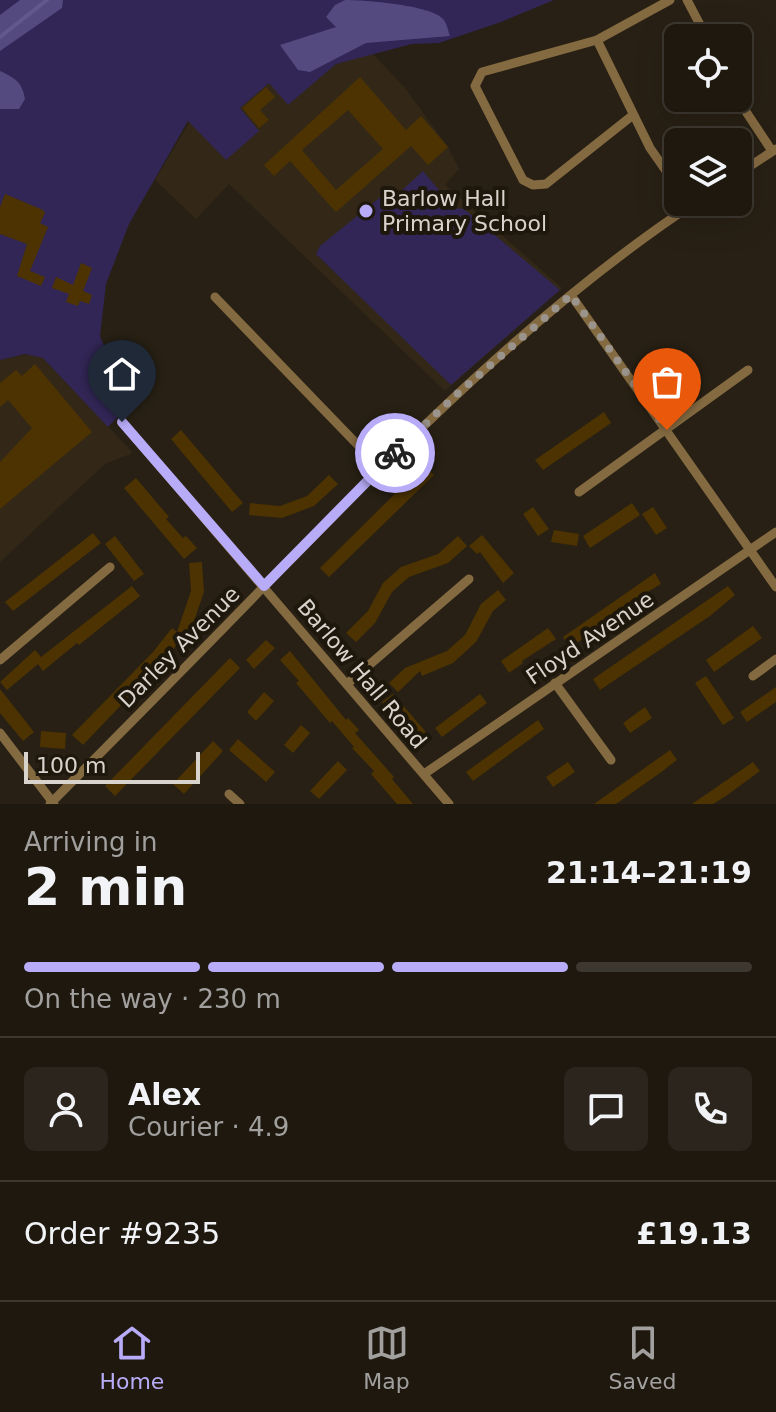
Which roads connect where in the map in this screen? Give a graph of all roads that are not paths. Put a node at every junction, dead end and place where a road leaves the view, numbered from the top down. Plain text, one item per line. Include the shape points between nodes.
1 (670, 0) edge
2 (687, 0) edge
3 (700, 24) edge
4 (597, 40) junction
5 (747, 112) edge
6 (633, 115) junction
7 (774, 150) edge
8 (752, 165) edge
9 (664, 168) edge
10 (674, 216) edge
11 (571, 295) junction
12 (215, 297) dead end
13 (748, 370) dead end
14 (122, 422) dead end
15 (667, 430) junction
16 (380, 468) junction
17 (579, 492) dead end
18 (776, 532) edge
19 (750, 551) junction
20 (110, 567) dead end
21 (469, 579) dead end
22 (264, 586) junction
23 (776, 587) edge
24 (776, 659) edge
25 (0, 660) edge
26 (753, 676) dead end
27 (555, 683) junction
28 (347, 684) junction
29 (0, 733) edge
30 (611, 760) dead end
31 (424, 774) junction
32 (229, 794) dead end
33 (52, 803) edge
34 (240, 804) edge
35 (449, 804) edge

1 - 4 street
2 - 3 street
4 - 6 street
4 - 6 street via 482,72 475,86 528,184 546,184
5 - 7 street
6 - 9 street
7 - 8 street
10 - 11 street, Darley Avenue
11 - 15 street
11 - 16 street, Darley Avenue
12 - 16 street
13 - 15 street
14 - 22 street, Barlow Hall Road
15 - 17 street
15 - 19 street
16 - 22 street, Darley Avenue
18 - 19 street, Floyd Avenue
19 - 23 street
19 - 27 street, Floyd Avenue
20 - 25 street
21 - 28 street
22 - 28 street, Barlow Hall Road
22 - 33 street, Darley Avenue
24 - 26 street
27 - 30 street
27 - 31 street, Floyd Avenue
28 - 31 street, Barlow Hall Road
29 - 33 street
31 - 35 street, Barlow Hall Road
32 - 34 street

